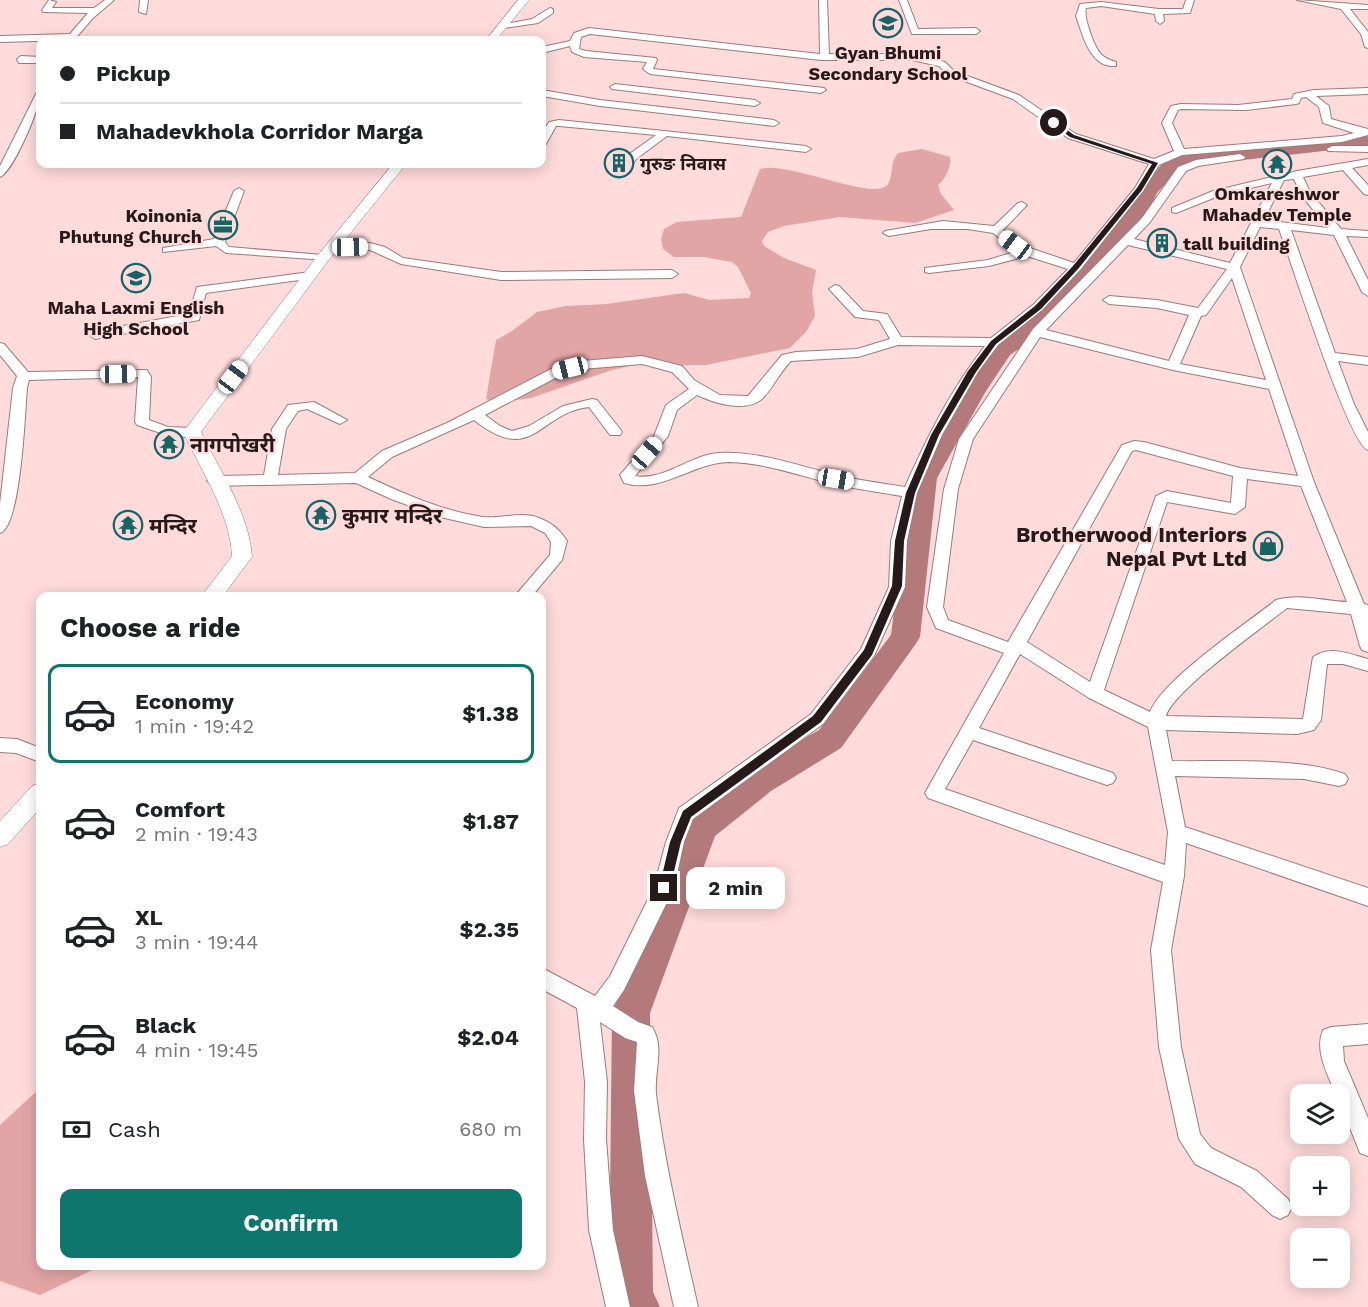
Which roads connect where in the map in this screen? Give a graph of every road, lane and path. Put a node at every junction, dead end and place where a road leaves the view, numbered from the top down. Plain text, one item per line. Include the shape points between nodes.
1 (110, 0) edge
2 (144, 0) edge
3 (524, 0) edge
4 (823, 0) edge
5 (905, 0) edge
6 (1190, 0) edge
7 (1301, 0) edge
8 (52, 2) dead end
9 (1344, 7) junction
10 (1368, 7) edge
11 (96, 11) junction
12 (550, 11) dead end
13 (143, 12) dead end
14 (504, 25) junction
15 (976, 31) dead end
16 (74, 36) edge
17 (494, 36) edge
18 (0, 39) edge
19 (36, 39) edge
20 (574, 43) junction
21 (1368, 45) edge
22 (546, 49) edge
23 (821, 57) junction
24 (21, 59) dead end
25 (36, 60) edge
26 (1113, 64) dead end
27 (650, 71) junction
28 (615, 87) dead end
29 (636, 89) junction
30 (821, 90) dead end
31 (1368, 91) edge
32 (546, 94) edge
33 (1308, 94) junction
34 (36, 101) edge
35 (755, 104) dead end
36 (774, 123) dead end
37 (666, 133) junction
38 (1368, 133) edge
39 (546, 135) edge
40 (806, 149) dead end
41 (1368, 149) edge
42 (1180, 152) junction
43 (1155, 163) junction
44 (1363, 164) edge
45 (396, 168) edge
46 (1346, 168) junction
47 (623, 171) dead end
48 (0, 174) edge
49 (1297, 174) junction
50 (1280, 178) junction
51 (239, 191) dead end
52 (1368, 192) edge
53 (1022, 205) dead end
54 (1176, 210) dead end
55 (1257, 224) junction
56 (1284, 226) junction
57 (997, 230) junction
58 (1338, 232) junction
59 (889, 233) dead end
60 (1368, 234) edge
61 (219, 242) junction
62 (1126, 242) junction
63 (167, 250) dead end
64 (1028, 252) junction
65 (328, 253) junction
66 (1351, 261) junction
67 (1368, 261) edge
68 (1234, 267) junction
69 (1076, 268) junction
70 (929, 270) dead end
71 (672, 274) dead end
72 (310, 276) junction
73 (835, 289) dead end
74 (1368, 292) edge
75 (1109, 300) dead end
76 (1196, 313) junction
77 (1037, 332) junction
78 (95, 335) dead end
79 (897, 341) junction
80 (994, 342) junction
81 (0, 347) edge
82 (1330, 356) junction
83 (1368, 361) edge
84 (1173, 366) junction
85 (24, 376) junction
86 (1275, 386) junction
87 (697, 389) junction
88 (476, 414) junction
89 (340, 420) dead end
90 (192, 432) junction
91 (615, 432) dead end
92 (1368, 446) edge
93 (1240, 473) junction
94 (358, 478) junction
95 (270, 479) junction
96 (214, 481) junction
97 (1307, 482) junction
98 (910, 493) junction
99 (0, 528) edge
100 (215, 592) edge
101 (526, 592) edge
102 (1362, 609) edge
103 (1368, 646) edge
104 (1014, 647) junction
105 (1368, 665) edge
106 (1095, 693) junction
107 (1156, 723) junction
108 (968, 731) junction
109 (0, 745) edge
110 (36, 753) edge
111 (1166, 768) junction
112 (1107, 778) dead end
113 (1339, 779) dead end
114 (36, 797) edge
115 (1177, 832) junction
116 (0, 837) edge
117 (1174, 876) junction
118 (1368, 897) edge
119 (546, 980) edge
120 (592, 1007) junction
121 (1368, 1034) edge
122 (1368, 1145) edge
123 (1280, 1207) dead end
124 (618, 1307) edge
125 (686, 1307) edge

1 - 11 street
2 - 13 street
3 - 14 street
4 - 23 street via 825,55
5 - 15 street via 915,32
6 - 26 street via 1187,11 1160,17 1101,4 1083,6 1079,17 1091,47 1100,59
7 - 9 street
8 - 11 street via 46,10
9 - 10 street
9 - 21 street via 1365,34
11 - 16 street
12 - 14 street via 529,22
14 - 17 street
18 - 19 street
20 - 22 street
20 - 23 street via 577,35 589,31
20 - 27 street via 574,50 584,54 653,60
23 - 43 street via 912,57 942,64 951,73 1016,97 1072,136
24 - 25 street
27 - 29 street
27 - 30 street
28 - 29 street
29 - 35 street
31 - 33 street
32 - 36 street
33 - 38 street via 1324,106 1326,121
33 - 42 street via 1297,96 1296,101 1269,105 1174,108 1167,123
34 - 48 street
37 - 39 street via 559,123 552,124
37 - 40 street
37 - 47 street via 632,157
38 - 42 street via 1342,139
41 - 62 street via 1310,150 1196,163 1182,169
42 - 43 street
43 - 69 street
44 - 46 street
45 - 65 street
46 - 49 street
46 - 52 street
49 - 50 street
49 - 58 street via 1305,193
50 - 54 street via 1217,194
50 - 55 street
51 - 61 street
53 - 57 street
55 - 56 street
55 - 68 street
56 - 58 street
56 - 82 street
57 - 59 street via 948,223
57 - 64 street
58 - 60 street
58 - 66 street
61 - 63 street
61 - 65 street via 226,250
62 - 68 street
62 - 77 street
64 - 69 street
64 - 70 street via 989,263
65 - 71 street via 383,249 391,258 401,261 501,276
65 - 72 street
66 - 67 street
66 - 74 street
68 - 76 street via 1202,312
68 - 86 street
69 - 80 street via 1038,307
72 - 78 street via 201,290 195,317
72 - 90 street
73 - 79 street via 859,314 883,317
75 - 76 street via 1157,304
76 - 84 street
77 - 84 street
77 - 104 street via 966,439 951,489 934,607 942,624
79 - 80 street
79 - 87 street via 858,353 787,358 751,400 717,399
80 - 98 street via 972,371 935,435
81 - 85 street
82 - 83 street
82 - 92 street via 1347,404
84 - 86 street
85 - 90 street via 142,373 146,377 142,422 166,431
85 - 99 street via 9,495
86 - 97 street
87 - 88 street via 677,369 642,360 582,365 558,371
87 - 98 street via 671,408 661,438 627,475 629,480 636,483 682,471 698,462 756,460
88 - 91 street via 501,433 520,436 568,407 592,404
88 - 94 street via 387,454
89 - 95 street via 309,405 293,408 279,429
90 - 96 street
93 - 97 street
93 - 104 street via 1144,446 1127,448
93 - 106 street via 1235,509 1167,496 1161,499
94 - 95 street
94 - 101 street via 440,512 484,522 533,521 550,529 559,541 557,556
95 - 96 street
96 - 100 street via 232,515 242,557
97 - 102 street
98 - 120 street via 899,541 897,586 868,652 817,719 686,814 664,888 617,983
102 - 103 street
102 - 107 street via 1322,607 1291,600 1282,604 1183,682 1159,710
104 - 106 street
104 - 108 street
105 - 107 street via 1329,655 1322,657 1315,706 1308,725
106 - 107 street
107 - 111 street
108 - 112 street
108 - 117 street via 934,793 1153,872
109 - 110 street
111 - 113 street via 1304,772
111 - 115 street
114 - 116 street
115 - 117 street
115 - 118 street
117 - 123 street via 1161,950 1170,1047 1190,1140 1203,1156 1250,1179
119 - 120 street
120 - 124 street via 601,1230
120 - 125 street via 644,1034 648,1040 645,1091 657,1176
121 - 122 street via 1331,1037 1333,1060

